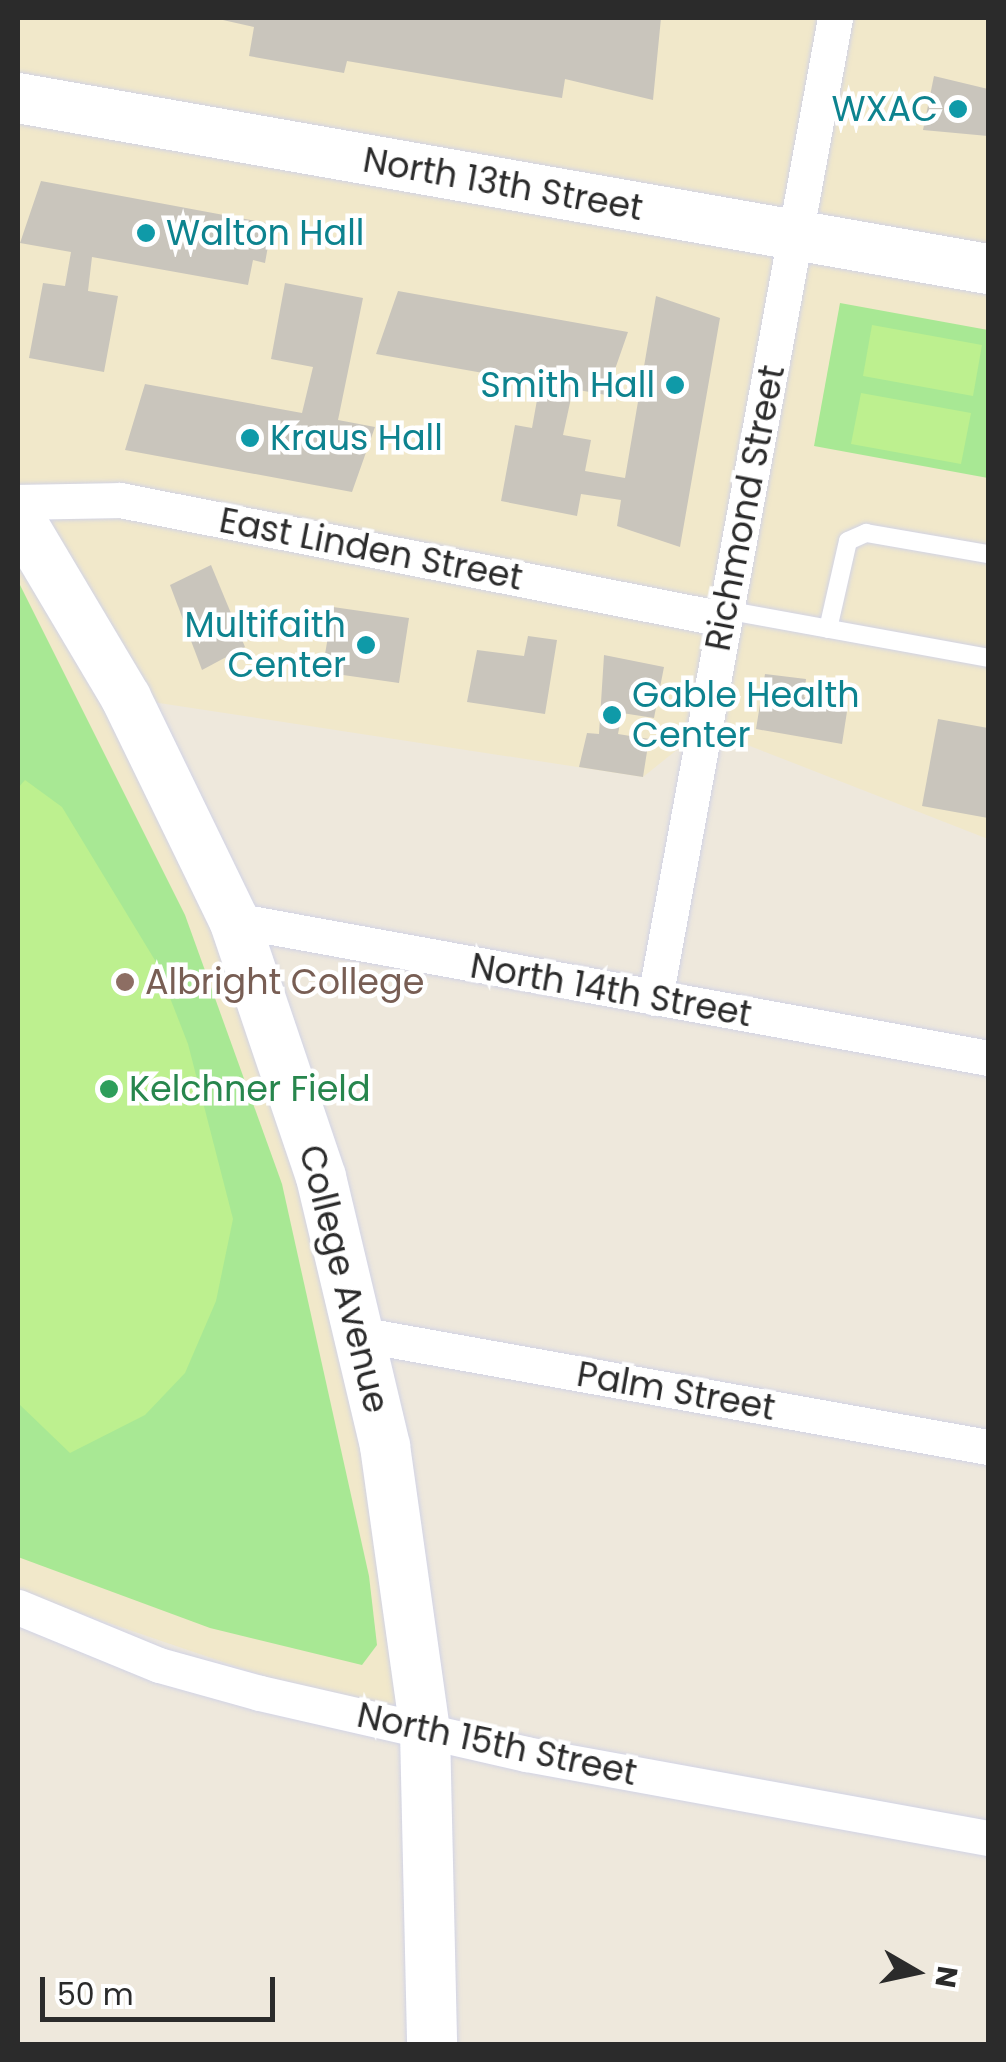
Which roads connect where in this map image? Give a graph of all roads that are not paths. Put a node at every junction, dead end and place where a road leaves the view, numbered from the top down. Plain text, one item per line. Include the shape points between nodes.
1 (835, 18) edge
2 (18, 98) edge
3 (798, 235) junction
4 (988, 269) edge
5 (18, 502) edge
6 (18, 516) edge
7 (988, 554) edge
8 (724, 614) junction
9 (828, 629) junction
10 (988, 658) edge
11 (234, 920) junction
12 (655, 998) junction
13 (988, 1058) edge
14 (364, 1335) junction
15 (988, 1447) edge
16 (18, 1607) edge
17 (426, 1731) junction
18 (988, 1838) edge
19 (432, 2044) edge

1 - 3 street, Richmond Street
2 - 3 street, North 13th Street
3 - 4 street, North 13th Street
3 - 8 street, Richmond Street
5 - 8 street, East Linden Street via 120,500
6 - 11 street, College Avenue via 126,698
7 - 9 lane via 866,533 848,540
8 - 9 lane
8 - 12 street, Richmond Street
9 - 10 lane
11 - 12 street, North 14th Street
11 - 14 street, College Avenue
12 - 13 street, North 14th Street
14 - 15 street, Palm Street
14 - 17 street, College Avenue
16 - 17 street, North 15th Street via 159,1665
17 - 18 street, North 15th Street
17 - 19 street, College Avenue

